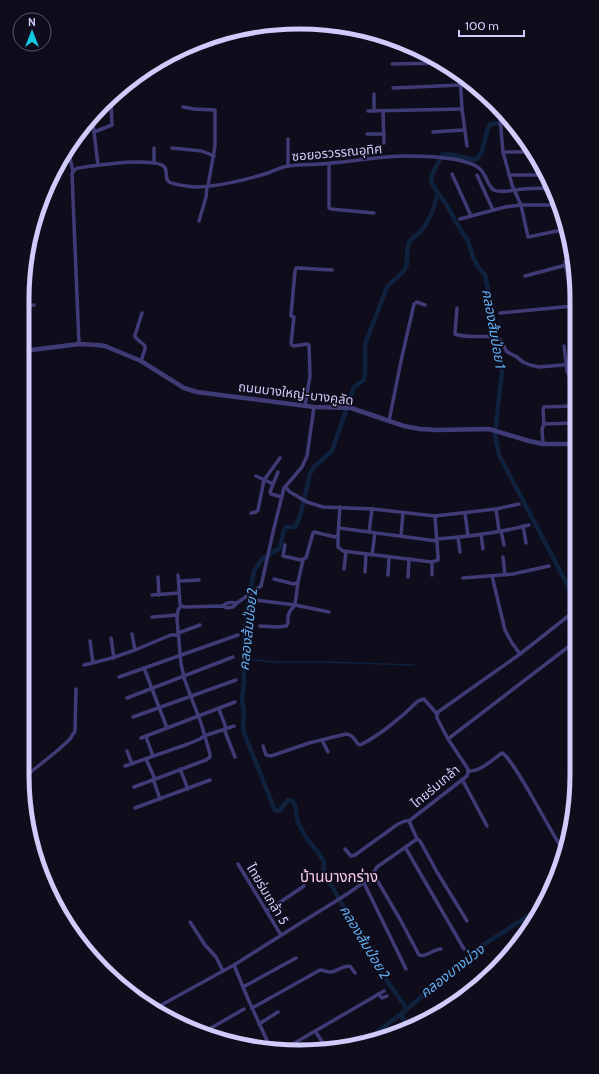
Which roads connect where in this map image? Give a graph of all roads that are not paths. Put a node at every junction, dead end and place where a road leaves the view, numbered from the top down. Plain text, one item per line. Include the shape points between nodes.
1 (431, 63) edge
2 (392, 64) dead end
3 (461, 83) edge
4 (461, 86) junction
5 (393, 88) dead end
6 (374, 94) dead end
7 (111, 105) edge
8 (183, 107) dead end
9 (462, 108) junction
10 (368, 111) dead end
11 (374, 111) junction
12 (384, 111) junction
13 (500, 118) edge
14 (93, 125) edge
15 (464, 130) junction
16 (94, 132) junction
17 (433, 132) dead end
18 (367, 134) dead end
19 (384, 134) junction
20 (288, 139) dead end
21 (384, 142) dead end
22 (467, 146) dead end
23 (154, 148) dead end
24 (172, 148) dead end
25 (503, 152) junction
26 (526, 152) edge
27 (214, 156) junction
28 (70, 157) edge
29 (154, 163) junction
30 (329, 164) junction
31 (98, 165) junction
32 (288, 166) junction
33 (73, 172) junction
34 (452, 174) dead end
35 (477, 175) dead end
36 (509, 175) junction
37 (540, 175) edge
38 (208, 186) junction
39 (546, 188) edge
40 (513, 190) junction
41 (521, 205) junction
42 (553, 205) edge
43 (493, 210) junction
44 (374, 212) dead end
45 (471, 216) junction
46 (460, 219) dead end
47 (199, 221) dead end
48 (561, 230) edge
49 (567, 260) edge
50 (566, 265) junction
51 (332, 270) dead end
52 (525, 276) dead end
53 (568, 279) joint
54 (569, 288) edge
55 (29, 305) edge
56 (34, 305) dead end
57 (425, 305) dead end
58 (570, 306) edge
59 (457, 308) dead end
60 (142, 312) dead end
61 (500, 314) dead end
62 (79, 344) junction
63 (564, 346) dead end
64 (29, 350) edge
65 (141, 361) junction
66 (570, 362) edge
67 (566, 364) junction
68 (570, 379) edge
69 (305, 406) junction
70 (570, 406) edge
71 (314, 408) junction
72 (390, 421) junction
73 (570, 422) edge
74 (544, 424) junction
75 (543, 444) junction
76 (570, 444) edge
77 (280, 458) dead end
78 (278, 472) dead end
79 (256, 476) dead end
80 (264, 480) junction
81 (273, 484) junction
82 (285, 487) junction
83 (282, 497) junction
84 (519, 504) dead end
85 (340, 507) junction
86 (372, 509) junction
87 (496, 509) junction
88 (251, 513) dead end
89 (403, 513) junction
90 (465, 513) junction
91 (435, 516) junction
92 (528, 525) dead end
93 (523, 526) junction
94 (339, 528) junction
95 (500, 531) junction
96 (369, 532) junction
97 (374, 533) junction
98 (481, 534) junction
99 (338, 535) junction
100 (401, 536) junction
101 (468, 536) junction
102 (458, 537) junction
103 (436, 540) junction
104 (526, 543) dead end
105 (285, 545) dead end
106 (504, 545) dead end
107 (483, 549) dead end
108 (346, 552) junction
109 (460, 552) dead end
110 (366, 554) junction
111 (372, 555) junction
112 (389, 557) junction
113 (503, 557) dead end
114 (409, 559) junction
115 (303, 560) junction
116 (432, 562) junction
117 (550, 566) dead end
118 (344, 569) dead end
119 (364, 572) dead end
120 (178, 575) dead end
121 (388, 575) dead end
122 (432, 575) dead end
123 (504, 575) junction
124 (492, 576) junction
125 (158, 577) dead end
126 (408, 577) dead end
127 (464, 578) dead end
128 (274, 579) dead end
129 (200, 580) dead end
130 (179, 581) junction
131 (298, 582) junction
132 (179, 593) junction
133 (152, 595) dead end
134 (159, 595) junction
135 (255, 600) dead end
136 (295, 605) junction
137 (181, 606) junction
138 (329, 612) dead end
139 (177, 615) junction
140 (570, 615) edge
141 (152, 616) dead end
142 (200, 625) dead end
143 (260, 626) dead end
144 (132, 634) dead end
145 (178, 634) junction
146 (238, 635) dead end
147 (112, 638) dead end
148 (90, 641) dead end
149 (570, 646) edge
150 (134, 650) junction
151 (520, 654) junction
152 (180, 655) junction
153 (233, 657) dead end
154 (114, 658) junction
155 (93, 663) junction
156 (84, 665) dead end
157 (144, 668) junction
158 (119, 677) dead end
159 (184, 677) junction
160 (236, 680) dead end
161 (76, 689) dead end
162 (152, 689) junction
163 (191, 696) junction
164 (127, 698) dead end
165 (235, 702) dead end
166 (159, 708) junction
167 (219, 709) junction
168 (437, 714) junction
169 (133, 717) dead end
170 (198, 717) junction
171 (234, 726) dead end
172 (168, 728) junction
173 (225, 729) junction
174 (146, 736) junction
175 (204, 736) junction
176 (141, 738) dead end
177 (448, 739) junction
178 (322, 740) junction
179 (263, 746) dead end
180 (128, 751) dead end
181 (328, 752) dead end
182 (153, 756) junction
183 (235, 757) dead end
184 (146, 759) junction
185 (132, 764) junction
186 (125, 766) dead end
187 (180, 769) junction
188 (468, 771) junction
189 (29, 774) edge
190 (154, 779) junction
191 (462, 779) junction
192 (210, 780) dead end
193 (134, 787) dead end
194 (188, 789) junction
195 (160, 799) junction
196 (135, 808) dead end
197 (408, 821) junction
198 (487, 826) dead end
199 (417, 839) junction
200 (405, 847) junction
201 (561, 847) edge
202 (345, 849) dead end
203 (238, 864) dead end
204 (373, 873) junction
205 (364, 883) junction
206 (304, 886) dead end
207 (267, 911) junction
208 (467, 921) dead end
209 (190, 922) dead end
210 (281, 935) junction
211 (441, 949) dead end
212 (464, 950) dead end
213 (296, 958) dead end
214 (234, 965) junction
215 (406, 969) dead end
216 (222, 971) junction
217 (355, 973) dead end
218 (243, 987) junction
219 (384, 991) dead end
220 (378, 994) junction
221 (387, 996) dead end
222 (160, 1006) edge
223 (252, 1008) junction
224 (244, 1009) dead end
225 (278, 1012) dead end
226 (260, 1024) junction
227 (209, 1029) edge
228 (315, 1031) junction
229 (268, 1043) edge
230 (323, 1044) edge
231 (292, 1045) edge

1 - 2 street
3 - 4 street
4 - 5 street
4 - 9 street
6 - 11 street
7 - 16 street via 112,125
8 - 27 street via 215,110
9 - 12 street
9 - 15 street
10 - 11 street
11 - 12 street
12 - 19 street
13 - 25 street
14 - 16 street
15 - 17 street
15 - 22 street
16 - 31 street
18 - 19 street
19 - 21 street
20 - 32 street
23 - 29 street
24 - 27 street via 202,151
25 - 26 street
25 - 36 street
27 - 38 street
28 - 33 street
29 - 31 street via 124,162
29 - 38 street, ซอยอรวรรณอุทิศ via 166,169 167,179 171,183 193,187
30 - 32 street, ซอยอรวรรณอุทิศ
30 - 40 street, ซอยอรวรรณอุทิศ via 404,156 443,158 478,167 484,173 492,190
30 - 44 street via 329,208
31 - 33 street via 78,168
32 - 38 street, ซอยอรวรรณอุทิศ via 241,181
33 - 62 street
34 - 45 street
35 - 43 street
36 - 37 street
36 - 40 street
38 - 47 street
39 - 40 street
40 - 41 street
41 - 42 street
41 - 43 street
41 - 48 street via 528,237
43 - 45 street
45 - 46 street
49 - 50 street
50 - 52 street
50 - 53 street
51 - 69 street via 296,268 295,271 291,343 294,346 310,345 310,376
53 - 54 street
55 - 56 street
57 - 72 street via 417,302 414,304
58 - 61 street
59 - 67 street via 455,334 497,337 507,352 530,365 538,367
60 - 65 street via 135,335 145,346
62 - 64 street, ถนนบางใหญ่-บางคูลัด
62 - 65 street, ถนนบางใหญ่-บางคูลัด via 105,346
63 - 67 street
65 - 69 street, ถนนบางใหญ่-บางคูลัด via 184,388 197,392
66 - 67 street
67 - 68 street
69 - 71 street, ถนนบางใหญ่-บางคูลัด
70 - 74 street via 544,407
71 - 72 street, ถนนบางใหญ่-บางคูลัด via 351,408
71 - 82 street via 302,467
72 - 75 street, ถนนบางใหญ่-บางคูลัด via 420,429 489,429
73 - 74 street
74 - 75 street
75 - 76 street, ถนนบางใหญ่-บางคูลัด
77 - 80 street
78 - 81 street
79 - 80 street
80 - 81 street
80 - 88 street via 258,510
81 - 83 street via 271,494
82 - 83 street
82 - 85 street via 307,502 323,507
83 - 137 street via 262,586 230,608
84 - 87 street
85 - 86 street
85 - 94 street
86 - 89 street
86 - 96 street
87 - 90 street
87 - 95 street
89 - 91 street
89 - 100 street
90 - 91 street
90 - 101 street
91 - 103 street
92 - 93 street
93 - 95 street
93 - 104 street
94 - 96 street
94 - 99 street
95 - 98 street
95 - 106 street
96 - 97 street
97 - 100 street
97 - 111 street
98 - 101 street
98 - 107 street
99 - 108 street via 338,547
99 - 115 street via 335,537 314,532 306,558
100 - 103 street
101 - 102 street
102 - 103 street
102 - 109 street
103 - 116 street via 438,560
105 - 115 street via 283,556
108 - 110 street
108 - 118 street
110 - 111 street
110 - 119 street
111 - 112 street
112 - 114 street
112 - 121 street
113 - 123 street
114 - 116 street
114 - 126 street
115 - 131 street
116 - 122 street
117 - 123 street
120 - 130 street
123 - 124 street
124 - 127 street
124 - 151 street via 505,630
125 - 134 street
128 - 131 street via 294,584
129 - 130 street
130 - 132 street
131 - 136 street
132 - 134 street
132 - 137 street
133 - 134 street
135 - 136 street
136 - 138 street
136 - 143 street via 290,611 286,626
137 - 139 street
139 - 141 street
139 - 145 street
140 - 151 street
142 - 145 street
144 - 150 street
145 - 150 street
145 - 152 street
146 - 152 street
147 - 154 street
148 - 155 street
149 - 177 street
150 - 154 street
151 - 168 street
152 - 157 street
152 - 159 street
153 - 159 street
154 - 155 street
155 - 156 street
157 - 158 street
157 - 162 street
159 - 162 street
159 - 163 street
160 - 163 street
161 - 189 street via 75,731 70,739
162 - 164 street
162 - 166 street
163 - 166 street
163 - 170 street
165 - 167 street
166 - 169 street
166 - 172 street
167 - 170 street
167 - 173 street
168 - 177 street, ไทยร่มเกล้า
168 - 178 street, ไทยร่มเกล้า via 424,699 362,744 358,744 350,734
170 - 172 street
170 - 175 street
171 - 173 street
172 - 174 street
173 - 175 street
173 - 183 street
174 - 176 street
174 - 182 street
175 - 182 street
175 - 187 street via 210,757
177 - 188 street, ไทยร่มเกล้า
178 - 179 street via 271,756 266,755
178 - 181 street
180 - 185 street
182 - 184 street
184 - 185 street
184 - 190 street
185 - 186 street
187 - 190 street
187 - 194 street
188 - 191 street, ไทยร่มเกล้า
188 - 201 street via 474,772 502,753 506,755
190 - 193 street
190 - 195 street
191 - 197 street, ไทยร่มเกล้า
191 - 198 street
192 - 194 street
194 - 195 street
195 - 196 street
197 - 199 street, ไทยร่มเกล้า
197 - 202 street via 398,824 355,855 351,856
199 - 200 street
199 - 208 street, ไทยร่มเกล้า
200 - 204 street via 377,867
200 - 212 street
203 - 207 street, ไทยร่มเกล้า 5
204 - 205 street
204 - 211 street via 419,955 425,956 433,950
205 - 210 street
205 - 215 street
206 - 207 street
207 - 210 street, ไทยร่มเกล้า 5
209 - 216 street via 216,957
210 - 214 street
213 - 218 street
214 - 216 street
214 - 218 street
216 - 222 street
217 - 223 street via 350,966 332,972 320,970
218 - 223 street
219 - 220 street
220 - 221 street via 382,998
220 - 228 street
223 - 226 street
224 - 227 street
225 - 226 street
226 - 229 street
228 - 230 street
228 - 231 street

